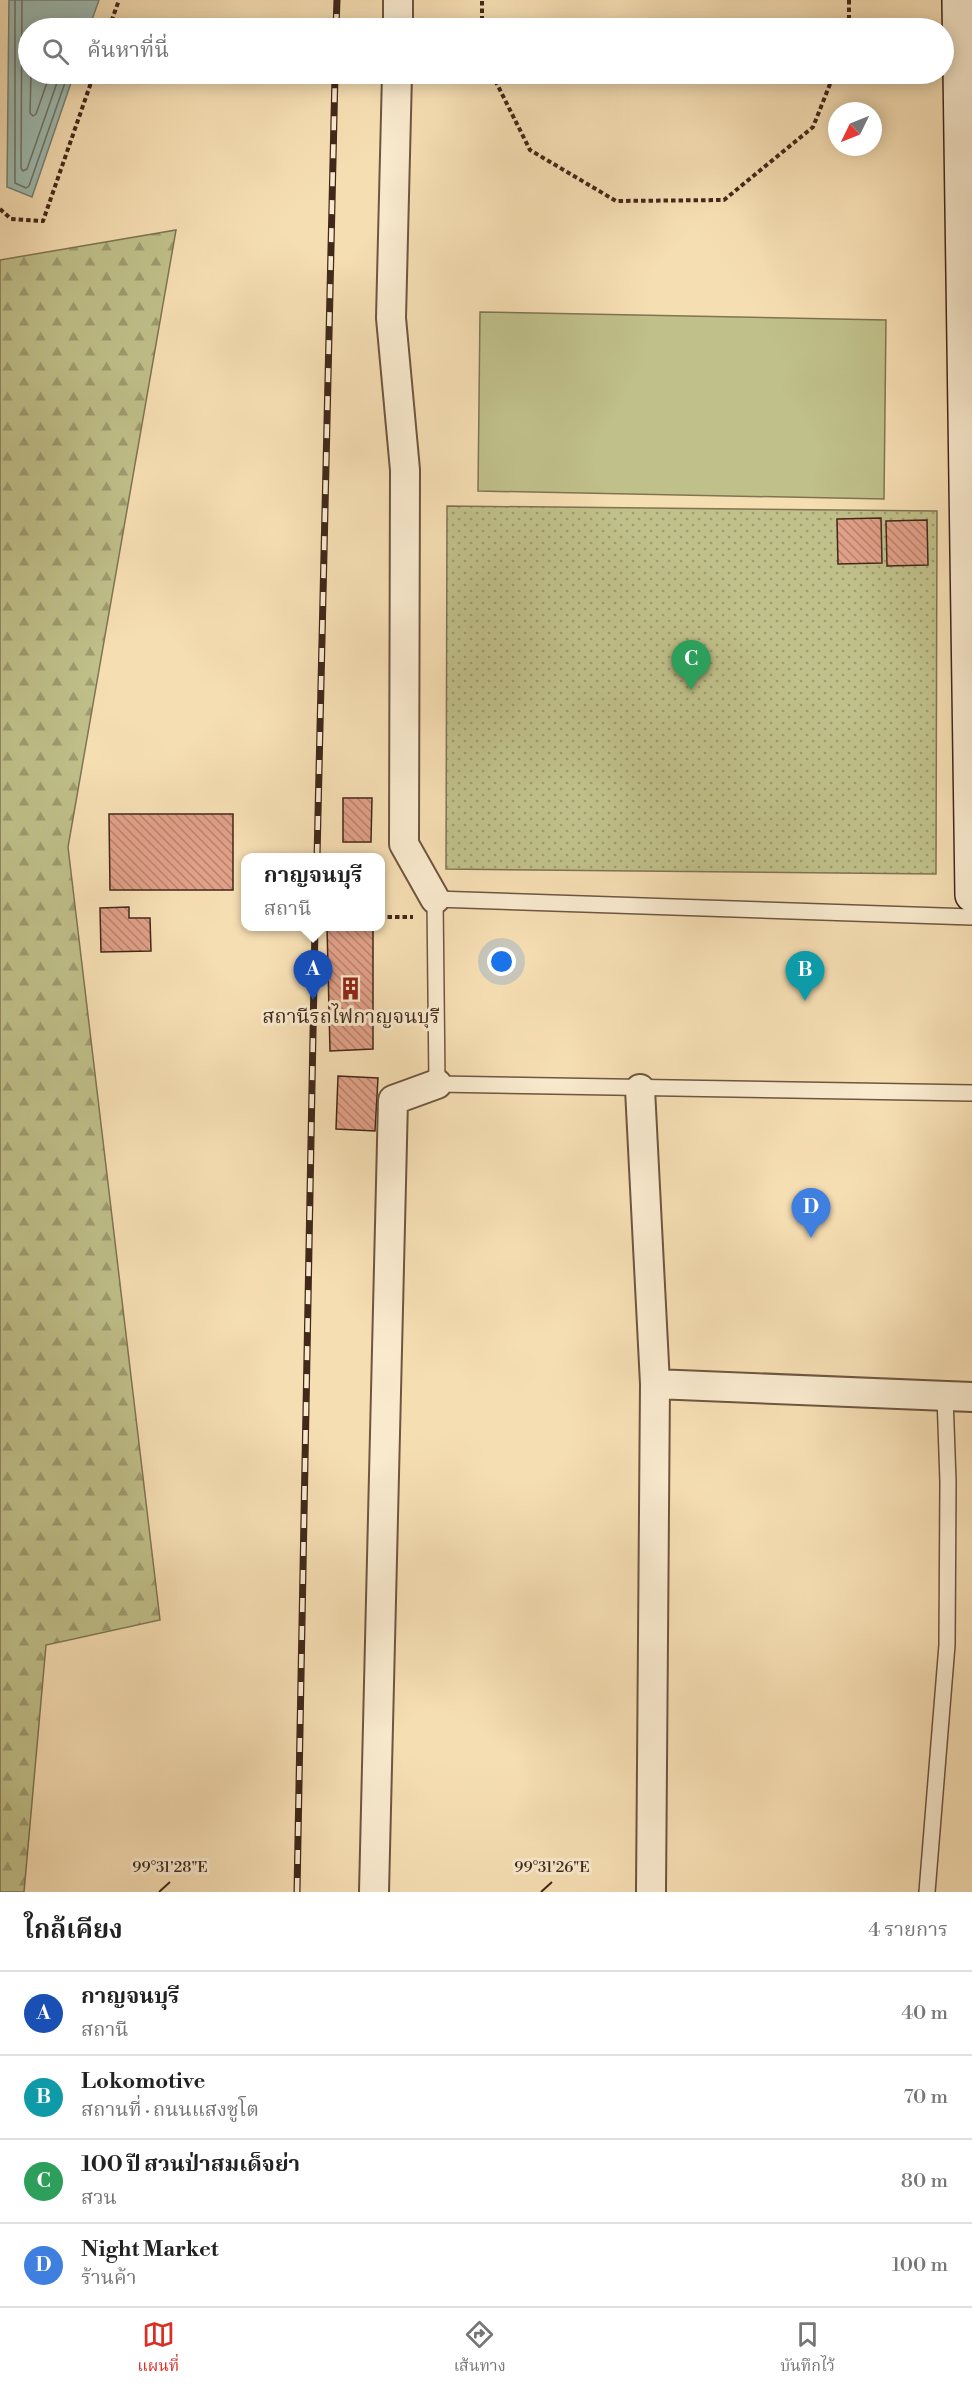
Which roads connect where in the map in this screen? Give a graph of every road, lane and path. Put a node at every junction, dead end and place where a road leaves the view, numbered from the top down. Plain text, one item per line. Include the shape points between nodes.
1 (119, 0) edge
2 (398, 0) edge
3 (482, 0) edge
4 (849, 0) edge
5 (959, 0) edge
6 (113, 18) edge
7 (398, 18) edge
8 (482, 18) edge
9 (849, 18) edge
10 (91, 84) edge
11 (397, 84) edge
12 (497, 84) edge
13 (830, 84) edge
14 (0, 209) edge
15 (970, 571) edge
16 (972, 895) edge
17 (435, 908) junction
18 (385, 915) edge
19 (972, 916) edge
20 (437, 1084) junction
21 (640, 1089) junction
22 (972, 1094) edge
23 (655, 1384) junction
24 (958, 1397) edge
25 (374, 1892) edge
26 (651, 1892) edge
27 (927, 1892) edge

1 - 6 path
2 - 7 street
3 - 8 path
4 - 9 path
5 - 15 main road
10 - 14 path via 43,221 11,219
11 - 17 street via 391,318 405,470 404,844
12 - 13 path via 530,150 616,201 626,201 724,200 813,127
15 - 16 main road
17 - 18 path
17 - 19 lane
17 - 20 lane
20 - 21 lane
20 - 25 street via 393,1100
21 - 22 lane
21 - 23 street
23 - 24 street
23 - 26 street
24 - 27 lane via 948,1482 947,1645

